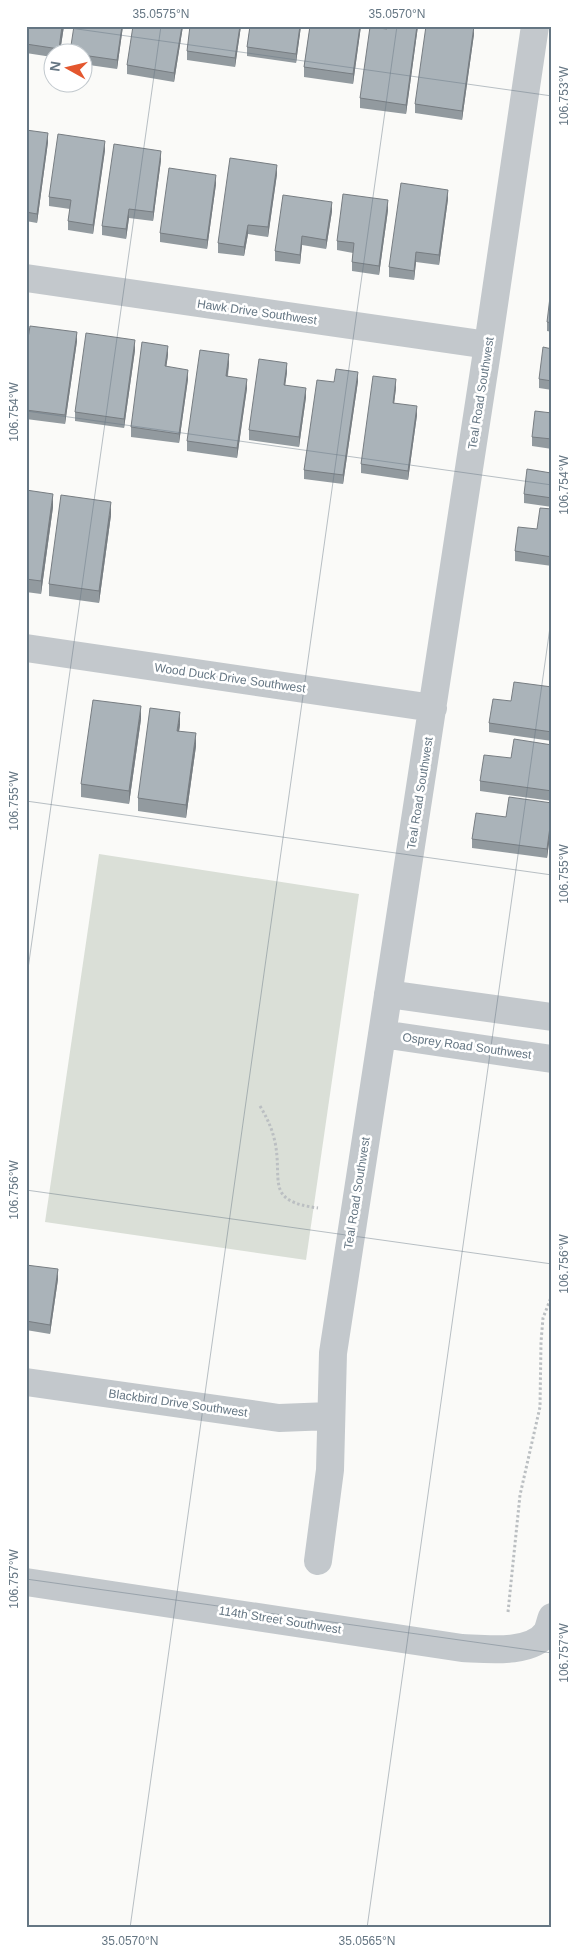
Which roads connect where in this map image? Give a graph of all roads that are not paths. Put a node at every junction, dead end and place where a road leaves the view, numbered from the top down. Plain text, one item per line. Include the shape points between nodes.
1 (535, 26) edge
2 (26, 278) edge
3 (488, 345) junction
4 (26, 648) edge
5 (433, 708) junction
6 (388, 994) junction
7 (552, 1017) edge
8 (382, 1034) junction
9 (552, 1059) edge
10 (26, 1382) edge
11 (330, 1416) junction
12 (318, 1561) dead end
13 (26, 1582) edge
14 (552, 1617) edge

1 - 3 street, Teal Road Southwest
2 - 3 street, Hawk Drive Southwest
3 - 5 street, Teal Road Southwest
4 - 5 street, Wood Duck Drive Southwest
5 - 6 street, Teal Road Southwest
6 - 7 street
6 - 8 street, Teal Road Southwest
8 - 9 street, Osprey Road Southwest
8 - 11 street, Teal Road Southwest via 333,1352
10 - 11 street, Blackbird Drive Southwest via 279,1418
11 - 12 street, Teal Road Southwest via 330,1470
13 - 14 street, 114th Street Southwest via 462,1648 508,1648 535,1643 547,1632

